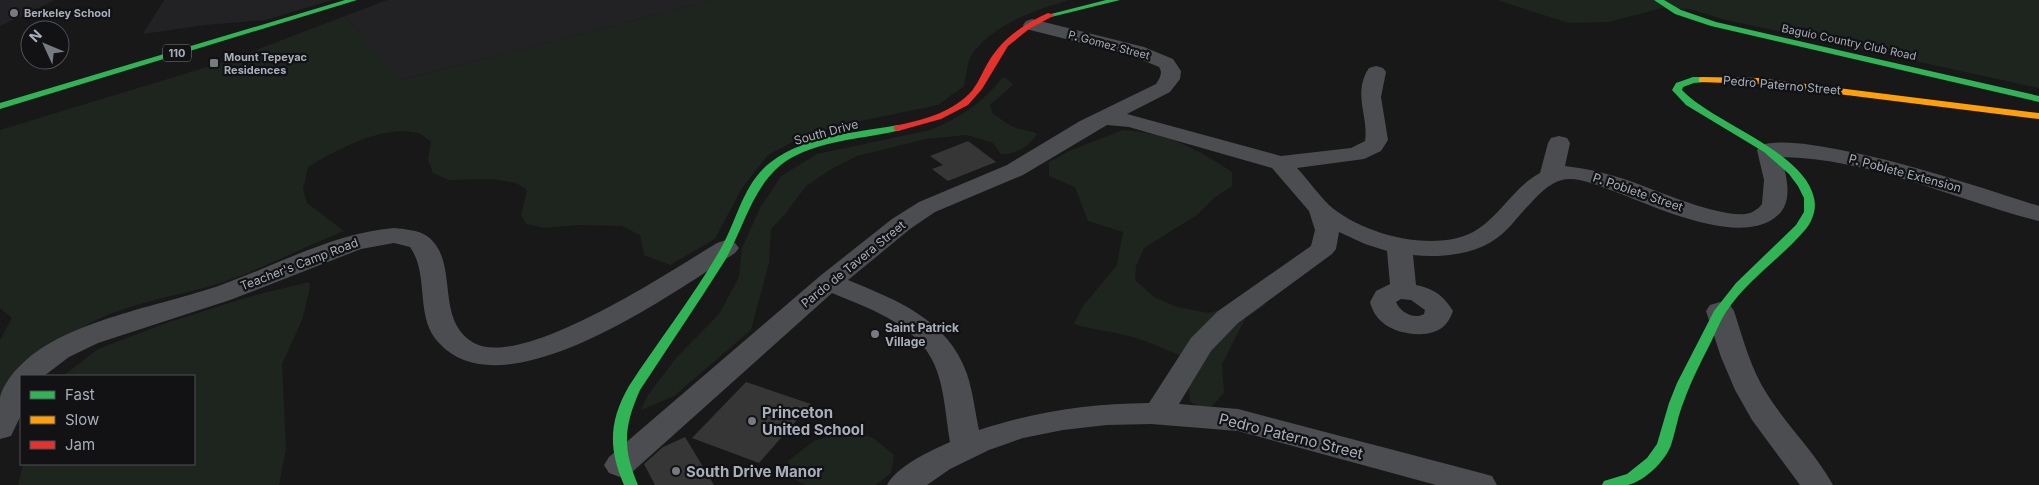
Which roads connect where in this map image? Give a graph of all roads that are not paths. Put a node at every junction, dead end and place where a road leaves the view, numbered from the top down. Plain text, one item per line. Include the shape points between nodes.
1 (353, 0) edge
2 (1116, 0) edge
3 (1658, 0) edge
4 (1032, 25) junction
5 (1376, 72) dead end
6 (2039, 99) edge
7 (0, 106) edge
8 (2039, 116) edge
9 (1118, 117) junction
10 (1558, 144) dead end
11 (1768, 150) junction
12 (1280, 163) junction
13 (1551, 176) junction
14 (1320, 210) junction
15 (2039, 214) edge
16 (1326, 240) junction
17 (1387, 242) junction
18 (726, 248) junction
19 (830, 282) junction
20 (1404, 291) dead end
21 (1720, 311) junction
22 (28, 375) edge
23 (20, 388) edge
24 (1157, 414) junction
25 (0, 428) edge
26 (966, 447) junction
27 (626, 475) edge
28 (903, 485) edge
29 (1481, 485) edge
30 (1609, 485) edge
31 (1817, 485) edge

1 - 7 main road, 110
2 - 4 main road, South Drive via 1073,9
3 - 6 main road, Baguio Country Club Road via 1678,12 1714,24
4 - 9 street, P. Gomez Street via 1137,50 1166,63 1171,71 1170,79 1163,88
4 - 18 main road, South Drive via 1001,48 984,83 961,104 923,122 810,148 769,169
5 - 12 street via 1371,84 1371,110 1377,140 1373,146 1356,154
8 - 11 main road, Pedro Paterno Street via 1758,81 1693,80 1679,85 1677,90 1689,103
9 - 12 street
9 - 19 street, Pardo de Tavera Street via 1061,142 1016,170 927,207
10 - 13 street
11 - 13 street, P. Poblete Street via 1775,199 1772,209 1756,221 1707,217 1592,175 1562,173
11 - 15 street, P. Poblete Extension via 1808,151 1881,164
11 - 21 main road, Pedro Paterno Street via 1803,185 1809,198 1809,212 1801,227 1740,286
12 - 14 street
13 - 17 street via 1482,239 1470,244 1442,247
14 - 16 street via 1327,230
14 - 17 street via 1347,226
16 - 17 street
16 - 24 street via 1323,249 1313,258 1228,317 1201,345
17 - 20 street
18 - 22 street, Teacher's Camp Road via 581,332 529,353 483,356 468,352 445,333 423,245 410,237 364,240 223,293 84,338 59,349 38,363
18 - 27 main road, South Drive via 624,408 617,442
19 - 26 street via 917,325 943,351 954,383
19 - 27 street, Pardo de Tavera Street
21 - 30 main road, Pedro Paterno Street via 1676,403 1664,446 1652,462 1632,478
21 - 31 street via 1738,366 1755,400
23 - 25 street
24 - 26 street, Pedro Paterno Street via 1068,418 1034,424
24 - 29 street, Pedro Paterno Street via 1238,420
26 - 28 street, Pedro Paterno Street via 935,462

